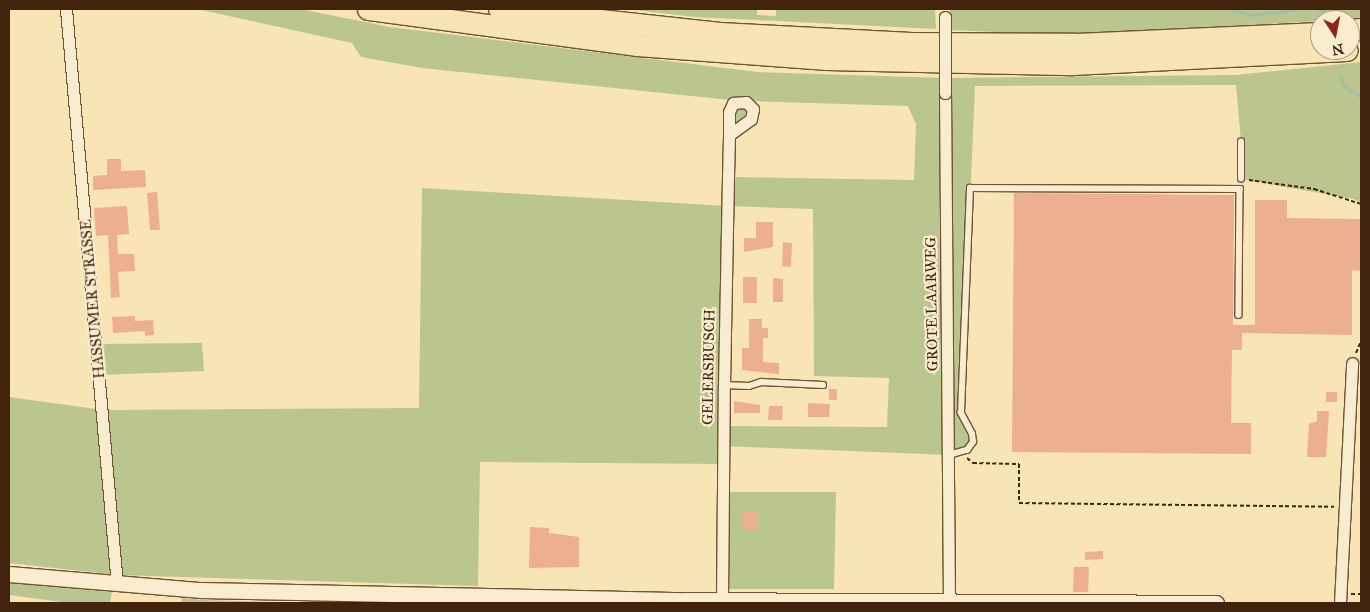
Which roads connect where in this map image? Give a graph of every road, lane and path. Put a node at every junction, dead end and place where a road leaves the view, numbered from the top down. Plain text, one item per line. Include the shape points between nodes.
1 (368, 9) edge
2 (499, 9) edge
3 (71, 11) edge
4 (944, 13) edge
5 (1310, 32) edge
6 (1310, 52) edge
7 (729, 135) dead end
8 (1241, 142) dead end
9 (1240, 179) joint
10 (1361, 204) edge
11 (1239, 315) dead end
12 (1361, 341) edge
13 (1352, 363) joint
14 (724, 385) junction
15 (823, 385) dead end
16 (954, 454) junction
17 (1344, 508) junction
18 (9, 574) edge
19 (117, 585) junction
20 (949, 599) junction
21 (495, 600) edge
22 (722, 600) junction
23 (1216, 603) edge
24 (1340, 603) edge

1 - 6 highway via 637,45 853,60 1073,64
2 - 5 highway via 720,33 911,43 1076,44
3 - 19 street, HASSUMER STRASSE
4 - 16 street, GROTE LAARWEG, bridge
7 - 14 street, GELERSBUSCH
8 - 9 lane
9 - 10 path via 1314,189
11 - 16 lane via 1240,189 970,188 961,413 972,434 972,442 967,450
12 - 13 path
13 - 17 street
14 - 15 lane via 750,386 761,382
14 - 22 street, GELERSBUSCH
16 - 17 path via 973,463 1019,464 1019,503
16 - 20 street, GROTE LAARWEG
17 - 24 street
18 - 19 street
19 - 21 street
20 - 22 street
20 - 23 street
21 - 22 street

